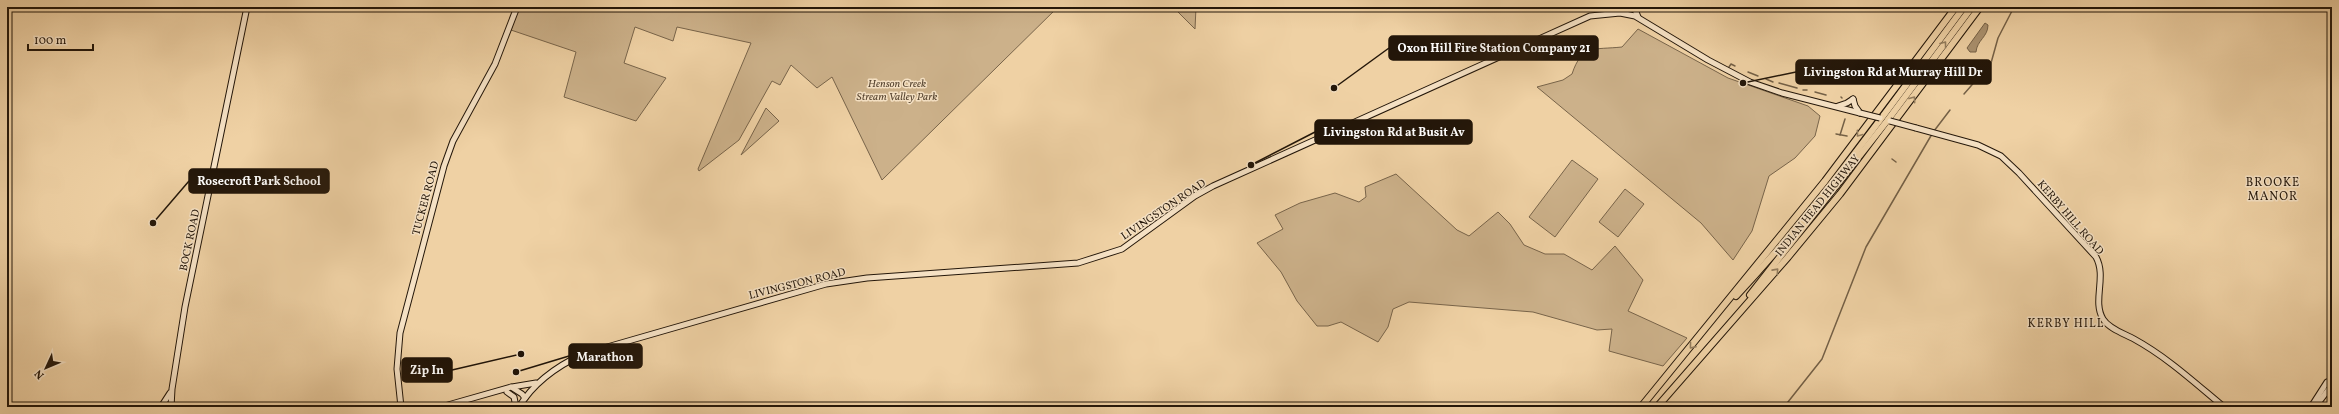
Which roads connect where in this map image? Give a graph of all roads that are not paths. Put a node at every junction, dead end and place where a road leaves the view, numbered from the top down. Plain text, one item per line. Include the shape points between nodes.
1 (247, 7) edge
2 (517, 7) edge
3 (1634, 7) edge
4 (1956, 7) edge
5 (1964, 7) edge
6 (1972, 7) edge
7 (1980, 7) edge
8 (1638, 17) junction
9 (1834, 106) junction
10 (1860, 113) junction
11 (1884, 120) junction
12 (1740, 310) junction
13 (1701, 334) junction
14 (2332, 381) edge
15 (536, 383) junction
16 (2332, 385) edge
17 (172, 389) junction
18 (507, 390) junction
19 (525, 398) junction
20 (161, 407) edge
21 (171, 407) edge
22 (402, 407) edge
23 (441, 407) edge
24 (516, 407) edge
25 (519, 407) edge
26 (1641, 407) edge
27 (1657, 407) edge
28 (2224, 407) edge
29 (2311, 407) edge
30 (2315, 407) edge

1 - 17 main road, BOCK ROAD via 187,300
2 - 22 main road, TUCKER ROAD via 494,64 454,140 444,166 399,340 397,369
3 - 8 main road
4 -> 13 highway, INDIAN HEAD HIGHWAY via 1824,181
5 - 11 highway
11 -> 6 highway
12 -> 7 highway, INDIAN HEAD HIGHWAY via 1840,194
8 - 9 main road, LIVINGSTON ROAD via 1736,76 1769,89
8 - 15 main road, LIVINGSTON ROAD via 1620,13 1601,14 1572,22 1207,189 1122,249 1096,259 1027,268 867,278 826,284 583,354
9 - 10 main road, LIVINGSTON ROAD
9 - 10 main road via 1853,99
10 - 11 main road, LIVINGSTON ROAD, bridge
11 - 12 highway via 1756,285
11 - 13 highway via 1779,247
11 - 28 main road, KERBY HILL ROAD, bridge via 1987,149 2011,164 2096,257 2101,270 2100,310 2105,321 2149,348
12 - 27 highway, INDIAN HEAD HIGHWAY
13 -> 26 highway, INDIAN HEAD HIGHWAY
14 - 29 main road via 2328,382
15 - 18 main road
15 - 19 main road, LIVINGSTON ROAD
16 - 30 main road
17 - 20 main road
17 - 21 main road, BOCK ROAD
18 - 19 main road via 522,394
18 - 23 main road
18 - 24 main road via 514,397
19 - 25 main road, LIVINGSTON ROAD

